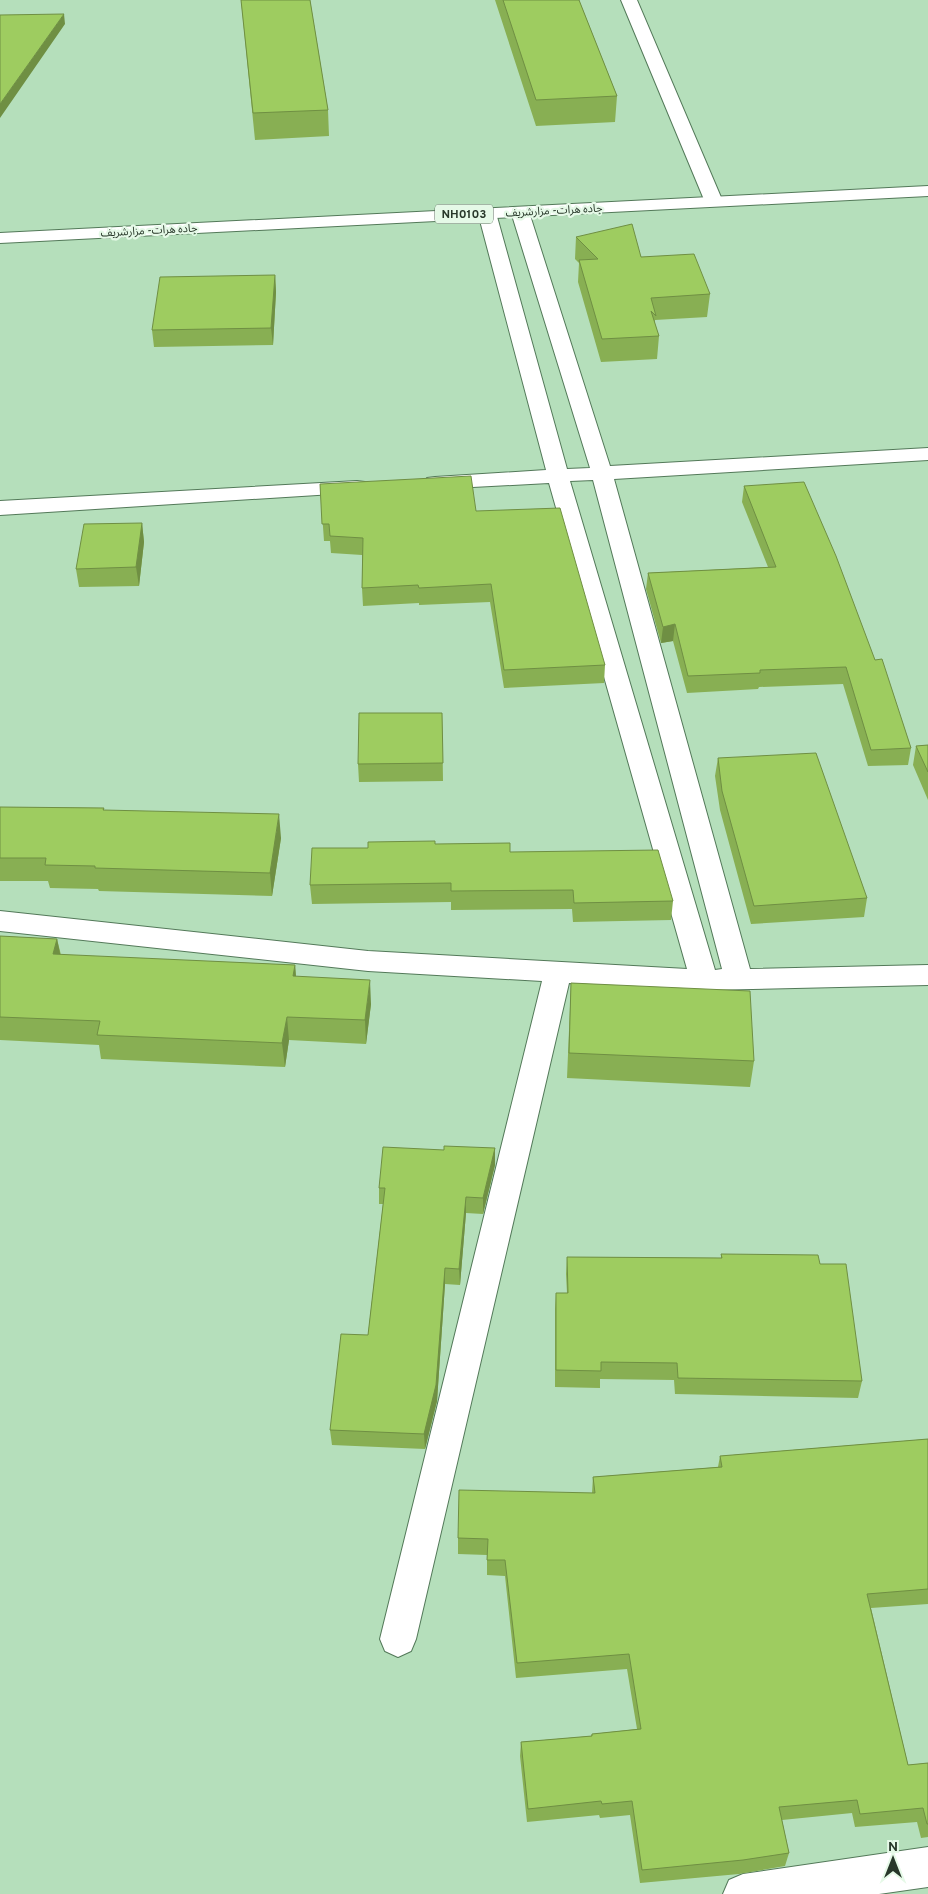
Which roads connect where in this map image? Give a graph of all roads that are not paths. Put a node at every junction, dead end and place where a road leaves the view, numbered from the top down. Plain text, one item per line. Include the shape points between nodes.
1 (629, 0) edge
2 (928, 191) edge
3 (714, 202) junction
4 (520, 212) junction
5 (487, 213) junction
6 (0, 238) edge
7 (928, 454) edge
8 (602, 473) junction
9 (558, 476) junction
10 (418, 484) edge
11 (378, 486) edge
12 (0, 508) edge
13 (0, 921) edge
14 (558, 972) junction
15 (928, 975) edge
16 (704, 980) junction
17 (739, 980) junction
18 (398, 1639) dead end
19 (928, 1867) edge
20 (744, 1894) edge

1 - 3 main road
2 - 3 main road, جاده هرات- مزارشریف / NH0103
3 - 4 main road, جاده هرات- مزارشریف / NH0103
4 - 5 main road, جاده هرات- مزارشریف / NH0103
4 - 8 main road
5 - 6 main road, جاده هرات- مزارشریف / NH0103
5 - 9 main road
7 - 8 main road
8 - 9 main road
8 - 17 main road
9 - 10 main road
9 - 16 main road
11 - 12 main road
13 - 14 main road via 368,961
14 - 16 main road
14 - 18 main road
15 - 17 main road
16 - 17 main road
19 - 20 main road

